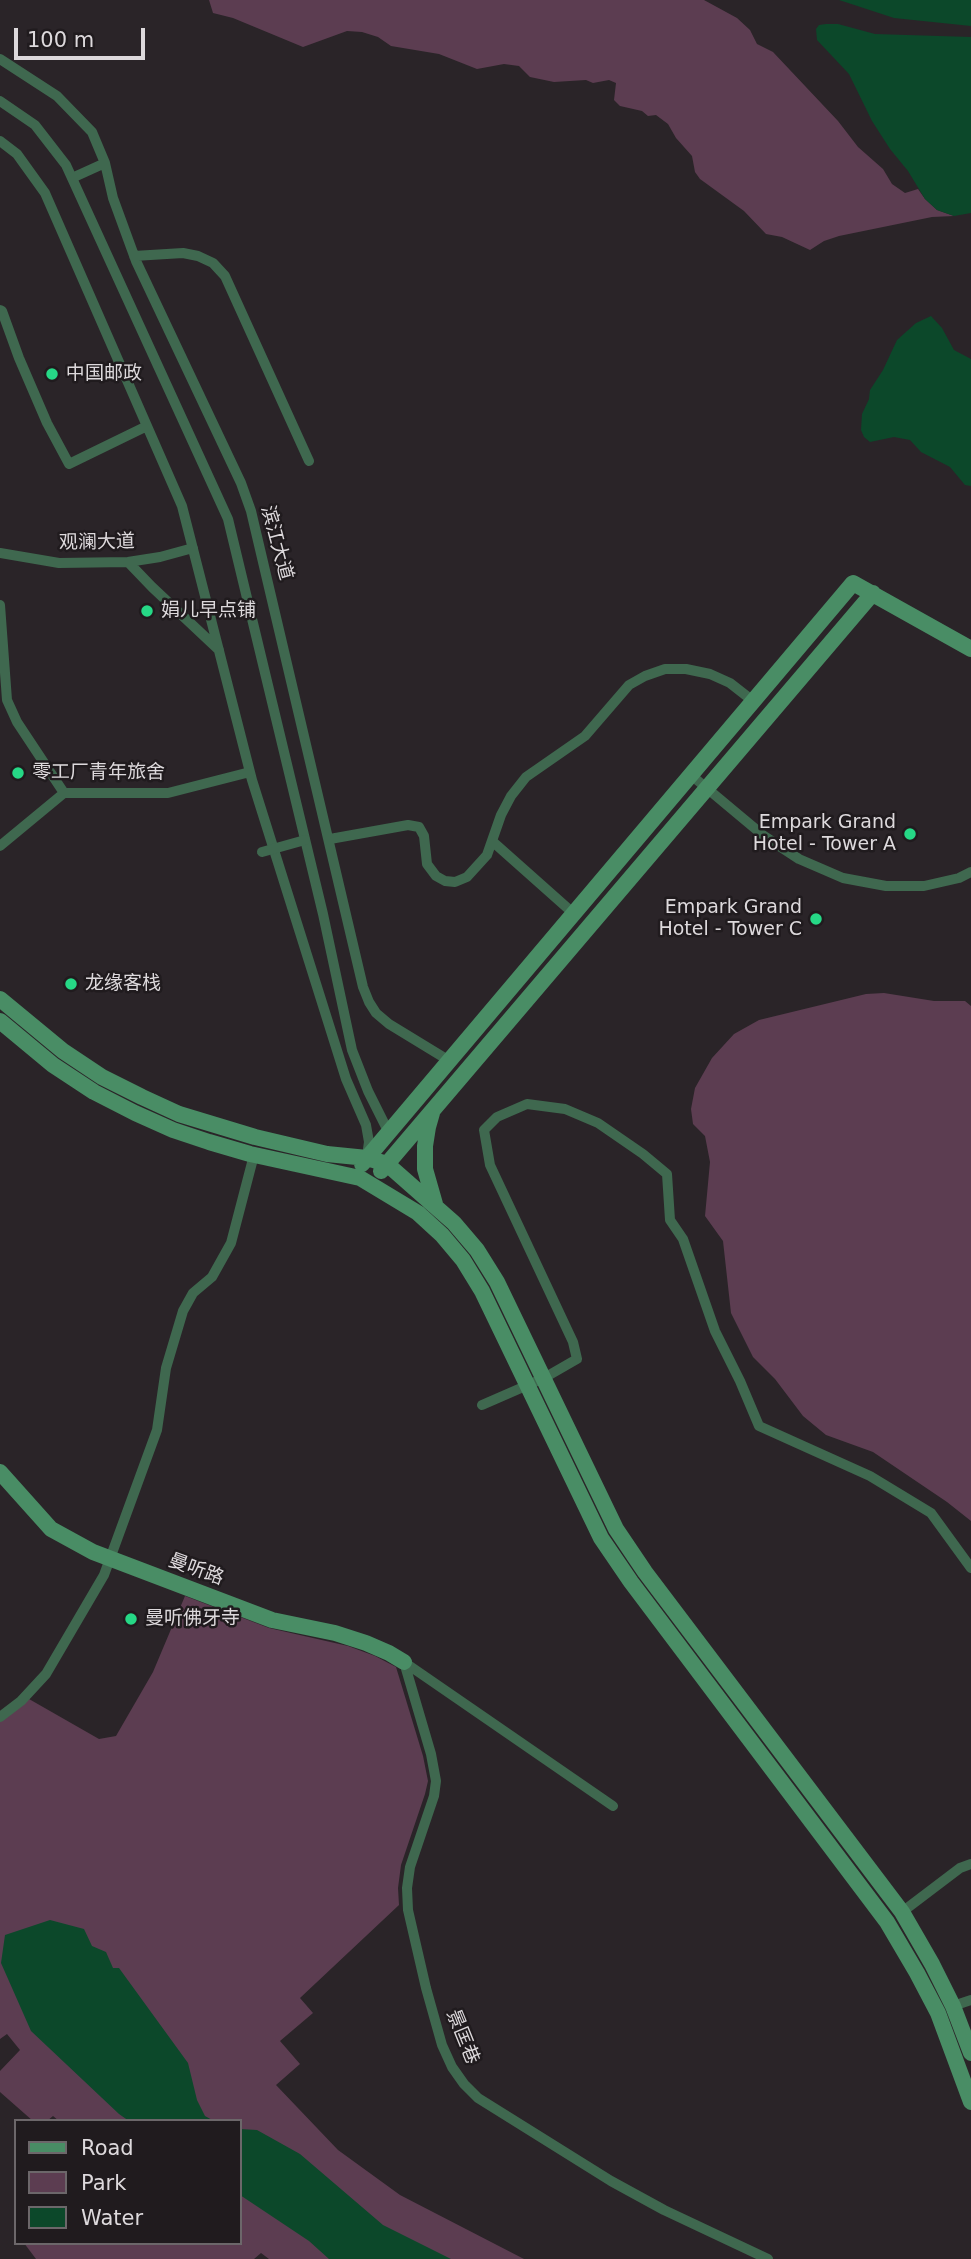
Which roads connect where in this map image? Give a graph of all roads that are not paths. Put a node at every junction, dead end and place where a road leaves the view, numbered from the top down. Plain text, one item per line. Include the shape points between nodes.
1 (0, 59) edge
2 (0, 101) edge
3 (0, 141) edge
4 (105, 163) junction
5 (72, 178) junction
6 (134, 256) junction
7 (0, 310) edge
8 (147, 426) junction
9 (309, 461) dead end
10 (193, 548) junction
11 (0, 553) edge
12 (128, 562) junction
13 (873, 593) junction
14 (0, 605) edge
15 (971, 649) edge
16 (219, 650) junction
17 (753, 701) junction
18 (250, 772) junction
19 (691, 775) junction
20 (706, 788) junction
21 (64, 793) junction
22 (330, 839) junction
23 (305, 840) junction
24 (492, 841) junction
25 (0, 846) edge
26 (262, 852) dead end
27 (971, 872) edge
28 (573, 913) junction
29 (0, 999) edge
30 (23, 1018) junction
31 (6, 1026) edge
32 (448, 1060) junction
33 (435, 1107) junction
34 (388, 1131) junction
35 (254, 1155) junction
36 (367, 1158) junction
37 (387, 1164) junction
38 (351, 1177) junction
39 (370, 1184) junction
40 (436, 1206) junction
41 (544, 1378) junction
42 (529, 1385) junction
43 (482, 1405) dead end
44 (0, 1472) edge
45 (111, 1560) junction
46 (971, 1568) edge
47 (404, 1662) junction
48 (0, 1717) edge
49 (613, 1806) dead end
50 (971, 1864) edge
51 (902, 1912) junction
52 (971, 2000) edge
53 (953, 2006) junction
54 (971, 2053) edge
55 (971, 2102) edge
56 (768, 2259) edge

1 - 4 street, 滨江大道 via 57,96 80,118 92,132
2 - 5 street via 35,125
3 - 8 street via 18,154 45,193
4 - 5 street
4 - 6 street, 滨江大道
5 - 23 street via 228,519
6 - 9 street via 198,256 225,276
6 - 22 street, 滨江大道 via 251,511
7 - 8 street via 68,464
8 - 10 street via 182,506
10 - 12 street, 观澜大道
10 - 16 street
11 - 12 street, 观澜大道 via 60,563
12 - 16 street
13 - 15 street
13 - 17 street via 853,583
13 - 20 street
14 - 21 street via 7,700
16 - 18 street
17 - 19 street
17 - 24 street via 710,674 665,669 645,676 629,685 585,736 526,777 511,796
18 - 21 street via 168,793
18 - 36 street via 346,1079 366,1125
19 - 20 street
19 - 28 street
20 - 27 street via 799,859 843,878 886,886 924,886
20 - 33 street
21 - 25 street
22 - 24 street via 419,827 427,864 436,876 455,882 478,867
22 - 32 street, 滨江大道 via 369,1002 389,1024
23 - 26 street, bridge
23 - 34 street via 352,1050
24 - 28 street
28 - 32 street
29 - 30 street
30 - 31 street
30 - 36 street via 102,1077 179,1114 327,1154
31 - 35 street via 94,1092 173,1130
32 - 34 street
33 - 37 street
33 - 40 street via 428,1126 425,1169
34 - 36 street
35 - 38 street
35 - 45 street via 231,1243 212,1277 192,1293 183,1311 166,1368 157,1430
36 - 37 street
36 - 38 street
37 - 39 street
37 - 40 street
38 - 39 street
39 - 42 street via 418,1213 463,1260
40 - 41 street via 477,1250
41 - 42 street
41 - 46 street via 577,1359 573,1342 490,1165 484,1130 496,1117 527,1104 565,1109 598,1123 667,1174 670,1220 683,1239 715,1331 759,1426 870,1476 930,1513
41 - 51 street via 604,1506 630,1550
42 - 43 street
42 - 55 street via 608,1549 887,1922 938,2013
44 - 45 street, 曼听路 via 51,1529
45 - 47 street, 曼听路 via 272,1620 358,1641
45 - 48 street via 46,1674
47 - 49 street
47 - 56 street, 景匡巷 via 436,1781 410,1867 408,1910 426,1989 452,2067 488,2105 611,2181
50 - 51 street
51 - 53 street
52 - 53 street
53 - 54 street

